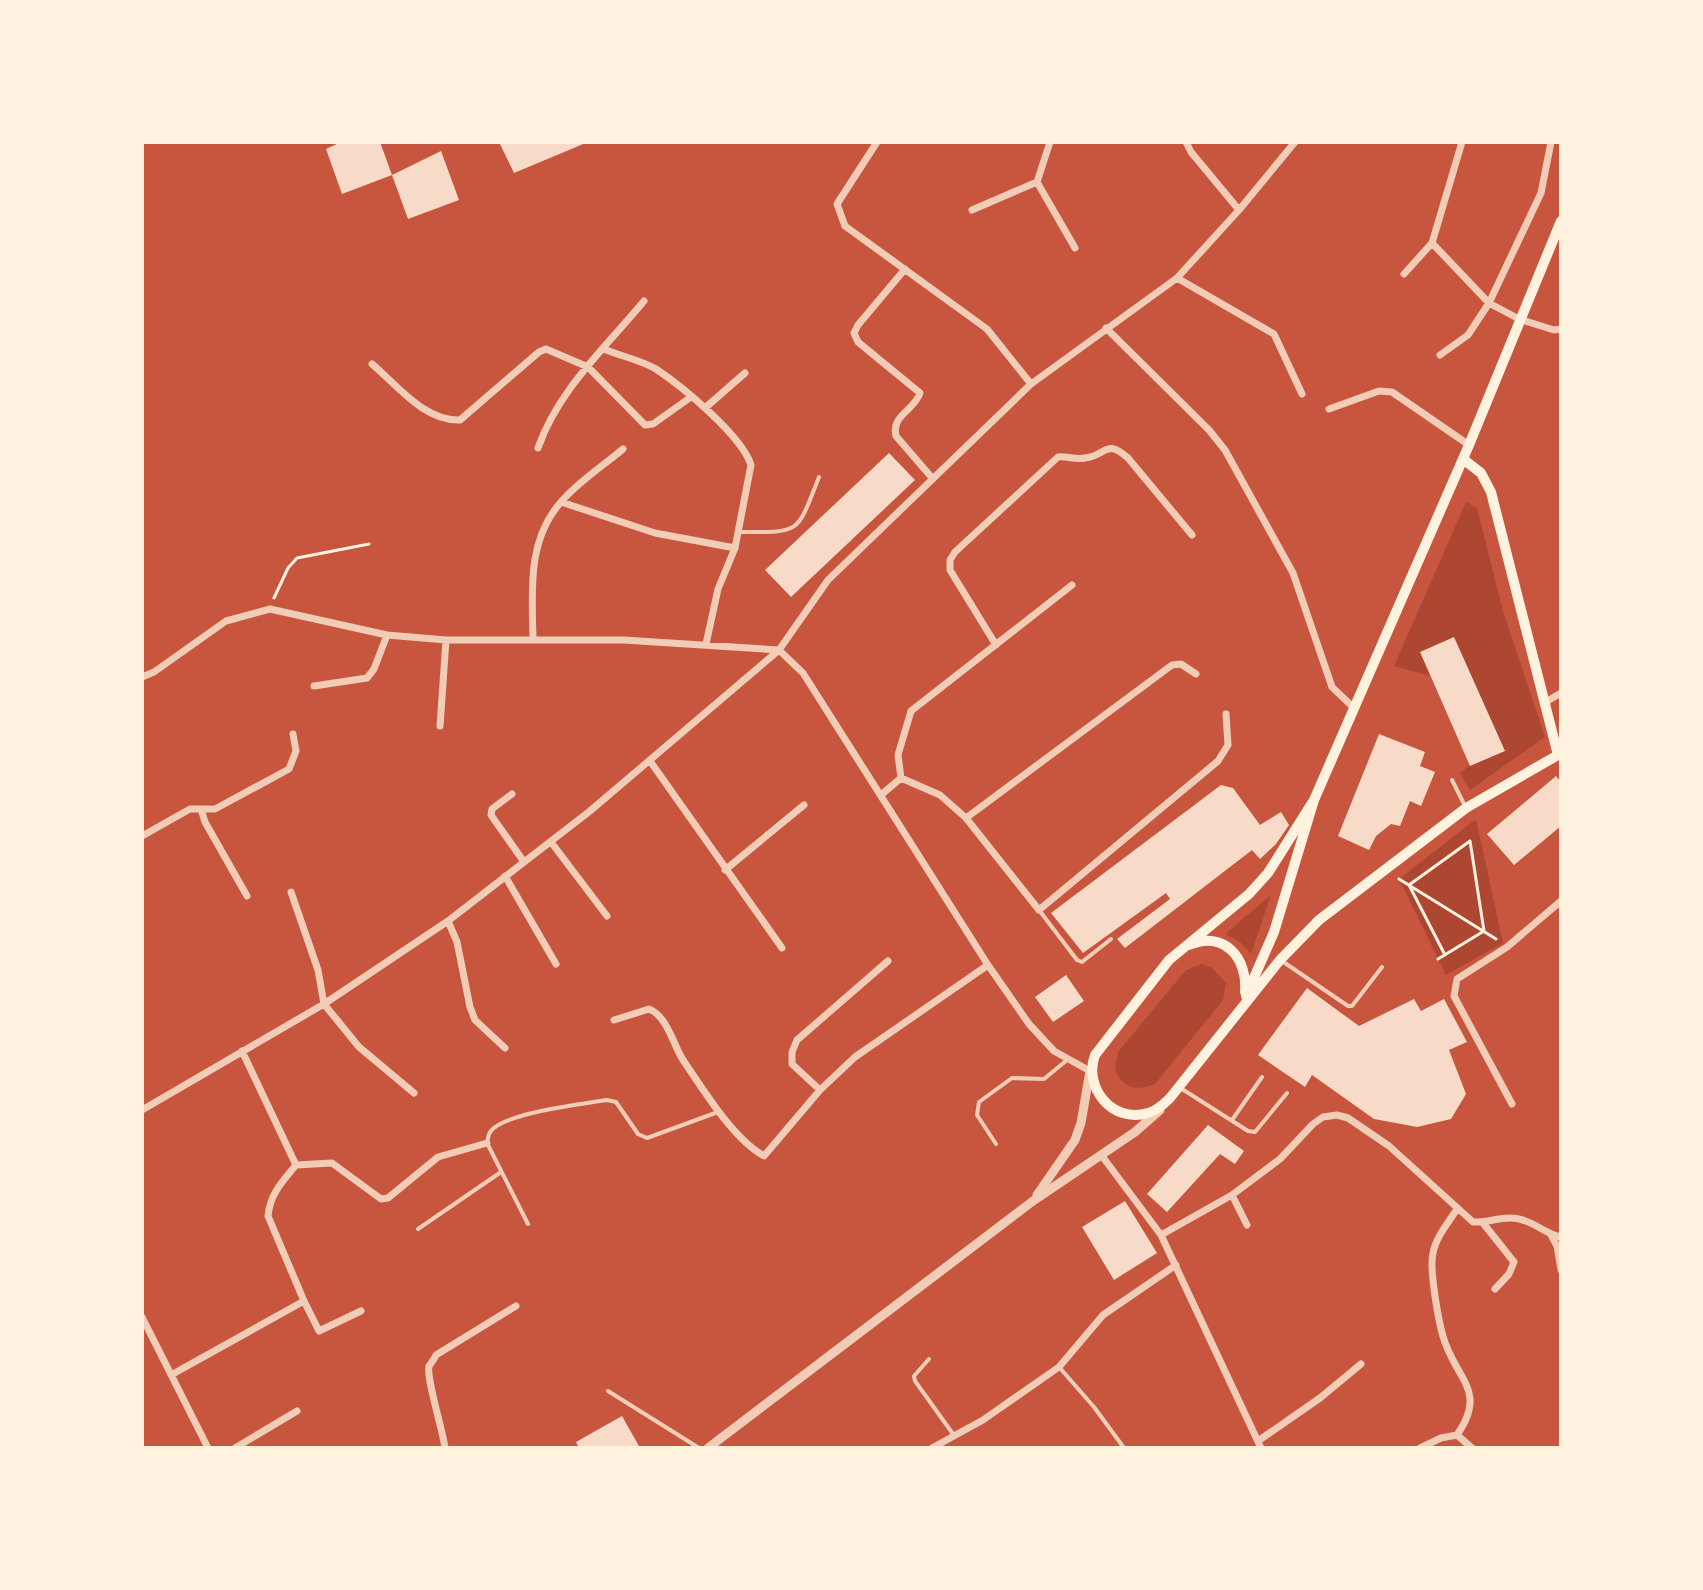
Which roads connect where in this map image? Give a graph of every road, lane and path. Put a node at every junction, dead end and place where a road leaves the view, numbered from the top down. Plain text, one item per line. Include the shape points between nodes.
1 (876, 142) edge
2 (1050, 142) edge
3 (1186, 142) edge
4 (1295, 142) edge
5 (1462, 142) edge
6 (1551, 142) edge
7 (1037, 182) junction
8 (972, 210) dead end
9 (1239, 210) junction
10 (1561, 221) edge
11 (1432, 243) junction
12 (1075, 248) dead end
13 (905, 269) junction
14 (1404, 274) dead end
15 (1177, 278) junction
16 (644, 301) dead end
17 (1489, 303) junction
18 (1519, 319) junction
19 (1106, 328) junction
20 (1561, 329) edge
21 (604, 349) junction
22 (1440, 355) dead end
23 (372, 364) dead end
24 (588, 367) junction
25 (745, 373) dead end
26 (1031, 384) junction
27 (1302, 394) dead end
28 (691, 397) junction
29 (705, 408) junction
30 (1329, 409) dead end
31 (1469, 445) junction
32 (538, 448) dead end
33 (623, 449) dead end
34 (1463, 459) junction
35 (819, 477) dead end
36 (933, 479) junction
37 (561, 502) junction
38 (738, 532) junction
39 (1192, 535) dead end
40 (369, 544) dead end
41 (735, 548) junction
42 (1072, 585) dead end
43 (270, 609) junction
44 (387, 635) junction
45 (533, 638) junction
46 (446, 640) junction
47 (706, 644) junction
48 (996, 645) junction
49 (779, 650) junction
50 (1196, 674) dead end
51 (142, 677) edge
52 (314, 686) dead end
53 (1561, 693) edge
54 (1544, 703) junction
55 (1354, 708) junction
56 (1226, 714) dead end
57 (440, 726) dead end
58 (293, 734) dead end
59 (1559, 756) edge
60 (650, 761) junction
61 (901, 778) junction
62 (1452, 780) dead end
63 (512, 794) dead end
64 (882, 794) junction
65 (1314, 800) junction
66 (804, 805) dead end
67 (1466, 808) junction
68 (201, 809) junction
69 (966, 818) junction
70 (142, 836) edge
71 (551, 842) junction
72 (524, 862) junction
73 (725, 870) junction
74 (505, 876) junction
75 (1399, 879) dead end
76 (1409, 885) junction
77 (291, 892) dead end
78 (247, 896) dead end
79 (1561, 901) edge
80 (1039, 910) junction
81 (607, 916) dead end
82 (448, 921) junction
83 (1484, 931) junction
84 (1111, 939) dead end
85 (1503, 943) dead end
86 (782, 948) dead end
87 (1178, 951) junction
88 (1445, 955) junction
89 (1438, 959) dead end
90 (1280, 960) junction
91 (888, 961) dead end
92 (556, 964) dead end
93 (988, 965) junction
94 (1382, 967) dead end
95 (324, 1004) junction
96 (1239, 1013) junction
97 (614, 1020) dead end
98 (505, 1048) dead end
99 (242, 1051) junction
100 (1067, 1060) junction
101 (1090, 1071) junction
102 (1262, 1077) dead end
103 (1180, 1087) junction
104 (820, 1090) junction
105 (414, 1093) dead end
106 (1287, 1093) dead end
107 (1170, 1098) junction
108 (1512, 1104) dead end
109 (142, 1110) edge
110 (721, 1112) junction
111 (1232, 1120) junction
112 (487, 1143) junction
113 (996, 1144) dead end
114 (1102, 1156) junction
115 (296, 1165) junction
116 (501, 1172) junction
117 (1232, 1195) junction
118 (1033, 1201) junction
119 (1457, 1209) junction
120 (1483, 1223) junction
121 (528, 1224) dead end
122 (1247, 1225) dead end
123 (418, 1229) dead end
124 (1161, 1235) junction
125 (1551, 1235) junction
126 (1561, 1237) edge
127 (1176, 1265) junction
128 (1561, 1270) edge
129 (1495, 1289) dead end
130 (304, 1301) junction
131 (516, 1306) dead end
132 (361, 1311) dead end
133 (142, 1317) edge
134 (929, 1359) dead end
135 (1361, 1364) dead end
136 (1059, 1367) junction
137 (171, 1375) junction
138 (608, 1391) dead end
139 (297, 1411) dead end
140 (953, 1434) junction
141 (1457, 1435) junction
142 (1260, 1445) edge
143 (208, 1448) edge
144 (235, 1448) edge
145 (445, 1448) edge
146 (699, 1448) edge
147 (708, 1448) edge
148 (932, 1448) edge
149 (1124, 1448) edge
150 (1420, 1448) edge
151 (1472, 1448) edge

1 - 13 street via 837,204 845,226
2 - 7 street
3 - 9 street
4 - 9 street
5 - 11 street
6 - 17 street via 1541,193
7 - 8 street
7 - 12 street
9 - 15 street
10 - 18 main road
11 - 14 street
11 - 17 street
13 - 26 street via 987,329
13 - 36 street via 854,333 920,393 894,429
15 - 19 street
15 - 27 street via 1274,334
16 - 21 street
17 - 18 street
17 - 22 street via 1468,335
18 - 20 street
18 - 31 main road
19 - 26 street
19 - 55 street via 1225,450 1293,573 1332,687
21 - 24 street
21 - 28 street via 654,367
23 - 24 street via 432,416 446,421 460,420 546,349
24 - 28 street via 645,425
24 - 32 street via 564,394
25 - 29 street
26 - 36 street
28 - 29 street
29 - 38 street via 748,454 751,465
30 - 31 street via 1379,391 1392,392
31 - 34 main road
33 - 37 street
34 - 54 main road via 1481,473 1491,492
34 - 55 main road
35 - 38 lane via 801,522 792,529
36 - 49 street via 828,580
37 - 41 street via 655,533
37 - 45 street via 535,554
38 - 41 street
39 - 48 street via 1116,448 1082,459 1058,457 950,560 950,570
40 - 43 path via 297,558
41 - 47 street via 718,589
42 - 48 street
43 - 44 street
43 - 51 street via 226,621
44 - 46 street
44 - 52 street via 367,678
45 - 46 street
45 - 47 street
46 - 57 street
47 - 49 street
48 - 61 street via 911,711 898,755
49 - 60 street
49 - 64 street via 803,673
50 - 69 street via 1181,664 1172,665
53 - 54 street
54 - 59 main road
55 - 65 main road
56 - 80 street via 1228,745 1218,761
58 - 68 street via 296,751 289,769 215,809
59 - 67 main road
60 - 71 street
60 - 73 street
61 - 64 street
61 - 69 street via 940,795
62 - 67 lane
63 - 72 street via 491,815
64 - 93 street
65 - 87 main road via 1283,852 1249,894
65 - 96 main road via 1274,932
66 - 73 street
67 - 90 main road via 1319,920
68 - 70 street via 190,809
68 - 78 street
69 - 80 street
71 - 72 street
71 - 81 street
72 - 74 street
73 - 86 street
74 - 82 street
74 - 92 street
75 - 76 path
76 - 83 path
76 - 83 path via 1470,841
76 - 88 path
77 - 95 street
79 - 108 street via 1507,947 1457,979 1454,996
80 - 84 lane via 1077,960 1088,959
82 - 95 street
82 - 98 street via 475,1020
83 - 85 path
83 - 88 path
87 - 96 main road via 1207,941 1232,950 1246,979
87 - 101 main road via 1102,1044
88 - 89 path
90 - 94 lane via 1348,1006
90 - 96 main road
91 - 104 street via 797,1040 792,1064
93 - 100 street via 1035,1032
93 - 104 street via 855,1057
95 - 99 street
95 - 105 street via 359,1047
96 - 103 main road
97 - 110 street via 649,1009 658,1012 682,1058
99 - 109 street
99 - 115 street
100 - 101 street
100 - 113 lane via 1044,1079 1012,1078 979,1102 977,1115
101 - 107 main road via 1102,1100 1123,1113 1149,1113
101 - 118 street via 1075,1140
102 - 111 lane
103 - 107 main road
103 - 111 lane
104 - 110 street via 764,1156 750,1148
106 - 111 lane via 1255,1132
107 - 114 street
110 - 112 lane via 647,1138 638,1134 616,1102 607,1100 518,1116 497,1125
112 - 115 street via 438,1157 381,1199 332,1163
112 - 116 lane
114 - 118 street
114 - 124 street
115 - 130 street via 275,1190 268,1216
116 - 121 lane
116 - 123 lane
117 - 119 street via 1280,1159 1313,1124 1337,1115 1389,1146
117 - 122 street
117 - 124 street
118 - 147 street
119 - 120 street
119 - 141 street via 1432,1256 1446,1346 1471,1397
120 - 125 street via 1515,1218
120 - 129 street via 1514,1262
124 - 127 street
125 - 126 street
125 - 128 street
127 - 136 street via 1103,1315
127 - 142 street
130 - 132 street via 319,1331
130 - 137 street
131 - 145 street via 436,1355 430,1365
133 - 137 street
134 - 140 lane via 915,1381
135 - 142 street
136 - 140 street via 983,1420
136 - 149 lane
137 - 143 street
138 - 146 lane
139 - 144 street
140 - 148 street
141 - 150 street
141 - 151 street

